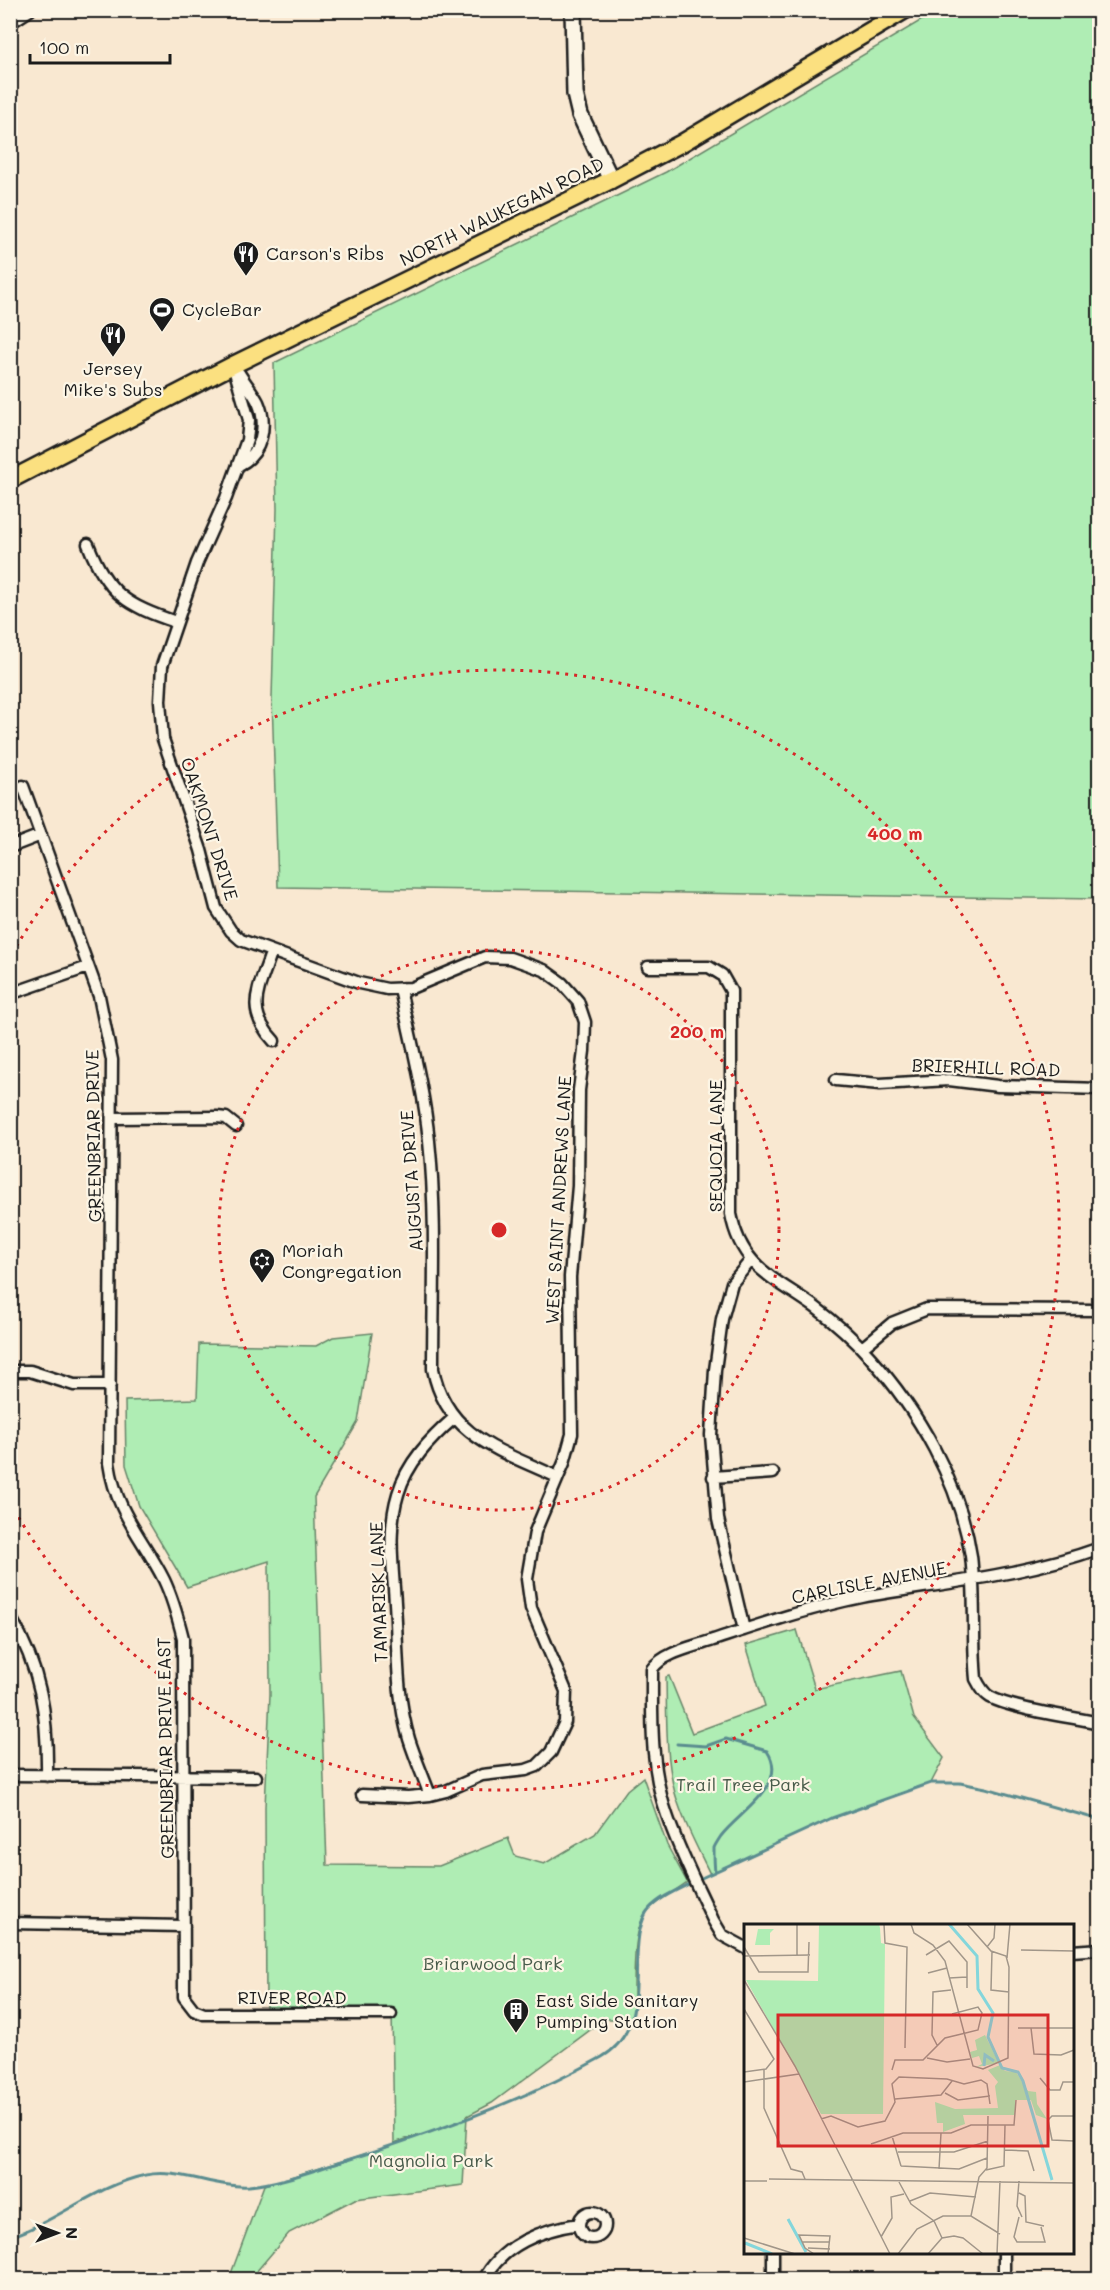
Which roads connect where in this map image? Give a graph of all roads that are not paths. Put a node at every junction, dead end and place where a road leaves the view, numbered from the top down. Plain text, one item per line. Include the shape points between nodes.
1 (30, 10) edge
2 (573, 10) edge
3 (905, 10) edge
4 (10, 23) edge
5 (611, 180) junction
6 (233, 365) junction
7 (10, 480) edge
8 (88, 544) dead end
9 (176, 622) junction
10 (23, 786) dead end
11 (40, 835) junction
12 (10, 847) edge
13 (271, 953) junction
14 (88, 967) junction
15 (648, 967) dead end
16 (562, 983) joint
17 (400, 989) junction
18 (10, 993) edge
19 (274, 1041) dead end
20 (836, 1080) dead end
21 (1100, 1089) edge
22 (113, 1118) junction
23 (236, 1126) dead end
24 (751, 1260) junction
25 (1100, 1310) edge
26 (862, 1348) junction
27 (10, 1371) edge
28 (110, 1385) junction
29 (454, 1418) junction
30 (110, 1428) joint
31 (773, 1473) dead end
32 (557, 1477) junction
33 (713, 1477) junction
34 (1100, 1548) edge
35 (972, 1580) junction
36 (10, 1616) edge
37 (744, 1630) junction
38 (1100, 1723) edge
39 (10, 1775) edge
40 (47, 1776) junction
41 (256, 1777) dead end
42 (185, 1778) junction
43 (362, 1795) dead end
44 (430, 1795) junction
45 (10, 1923) edge
46 (184, 1926) junction
47 (744, 1947) edge
48 (1100, 1949) edge
49 (1074, 1951) edge
50 (194, 2010) joint
51 (391, 2014) dead end
52 (579, 2224) dead end
53 (773, 2254) edge
54 (1004, 2254) edge
55 (484, 2280) edge
56 (773, 2280) edge
57 (1004, 2280) edge

1 - 4 street
2 - 5 street via 575,94 588,134
3 - 5 main road, NORTH WAUKEGAN ROAD via 681,143
5 - 6 main road, NORTH WAUKEGAN ROAD
6 - 7 main road, NORTH WAUKEGAN ROAD
6 - 9 street, OAKMONT DRIVE via 258,402 259,446 252,459 239,465
8 - 9 street via 102,576 124,600
9 - 13 street, OAKMONT DRIVE via 160,677 163,740 201,850 216,909 241,940
10 - 11 street, GREENBRIAR DRIVE
11 - 12 street
11 - 14 street, GREENBRIAR DRIVE
13 - 17 street, OAKMONT DRIVE via 359,983
13 - 19 street via 258,991 256,1017
14 - 18 street
14 - 22 street, GREENBRIAR DRIVE via 108,1033
15 - 24 street, SEQUOIA LANE via 715,969 726,980 733,997 731,1214 739,1243
16 - 17 street, OAKMONT DRIVE via 526,963 485,957
16 - 32 street, WEST SAINT ANDREWS LANE via 582,1011 586,1035 579,1090 578,1186 568,1324 572,1426 568,1451
17 - 29 street, AUGUSTA DRIVE via 429,1142 434,1218 433,1369 438,1391
20 - 21 street, BRIERHILL ROAD via 949,1080 998,1086
22 - 23 street via 217,1117
22 - 28 street, GREENBRIAR DRIVE
24 - 26 street, SEQUOIA LANE via 823,1313
24 - 33 street via 732,1283 722,1319 712,1400
25 - 26 street via 927,1309 892,1323
26 - 35 street, SEQUOIA LANE via 917,1419 935,1453 967,1538
27 - 28 street via 30,1371 74,1385
28 - 30 street, GREENBRIAR DRIVE
29 - 32 street via 485,1444
29 - 44 street, TAMARISK LANE via 415,1459 398,1494 392,1528 402,1701 409,1738
30 - 42 street, GREENBRIAR DRIVE EAST via 112,1483 128,1523 163,1579 183,1638
31 - 33 street
32 - 44 street, WEST SAINT ANDREWS LANE via 535,1532 527,1579 531,1608 566,1691 565,1722 560,1736 537,1766 482,1775
33 - 37 street via 718,1519
34 - 35 street, CARLISLE AVENUE
35 - 37 street, CARLISLE AVENUE via 861,1598
35 - 38 street, SEQUOIA LANE via 976,1678 989,1696
36 - 40 street via 32,1658 41,1690 47,1719
37 - 47 street, CARLISLE AVENUE via 681,1651 652,1669 652,1735 666,1813 722,1935
39 - 40 street
40 - 42 street
41 - 42 street
42 - 46 street, GREENBRIAR DRIVE EAST
43 - 44 street, WEST SAINT ANDREWS LANE
45 - 46 street
46 - 50 street, GREENBRIAR DRIVE EAST via 184,1997
48 - 49 street
50 - 51 street, RIVER ROAD via 226,2015
52 - 55 street via 556,2228 512,2248 493,2264
53 - 56 street
54 - 57 street

